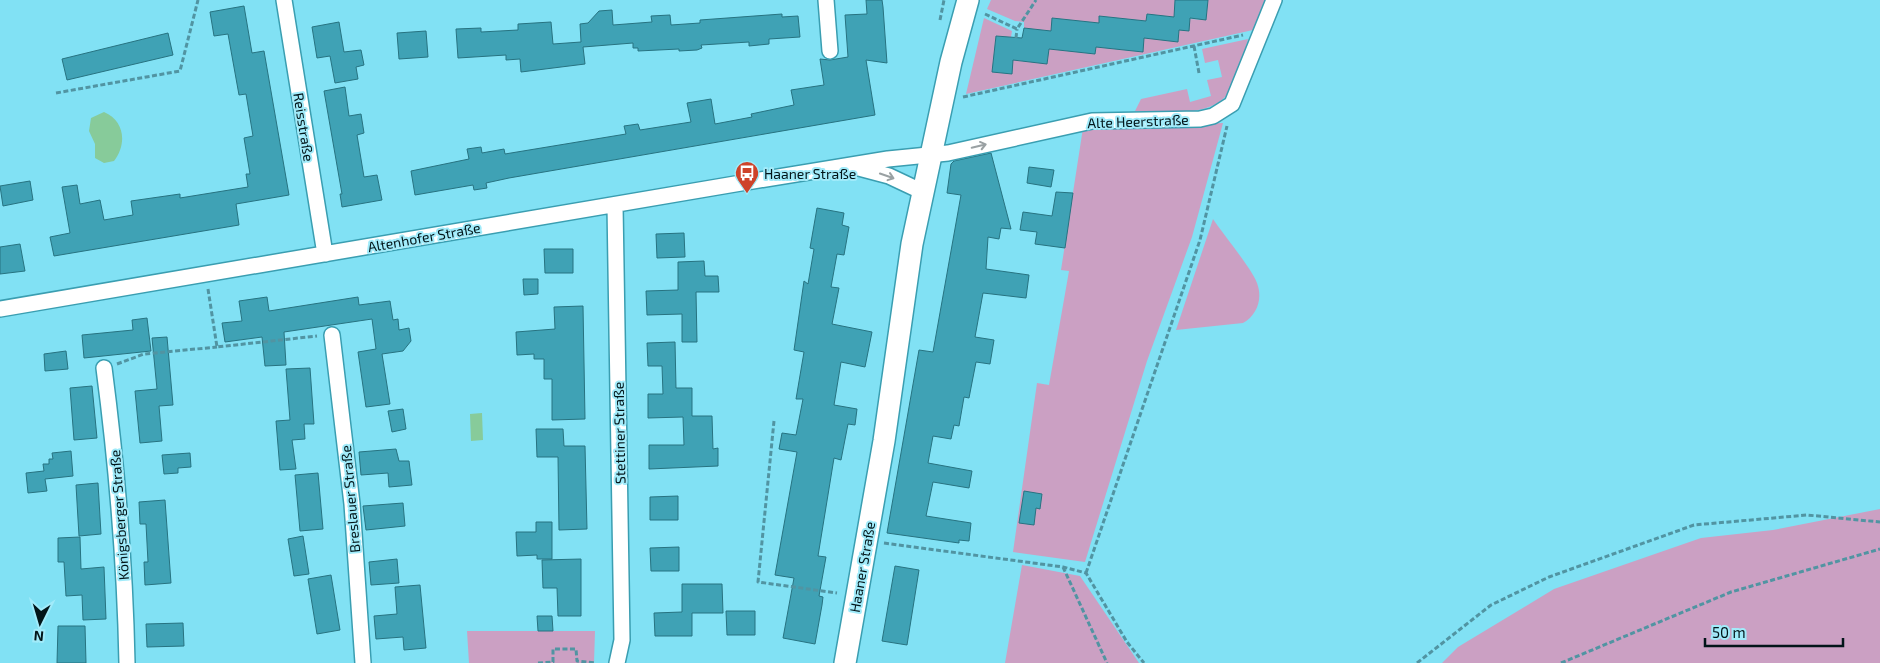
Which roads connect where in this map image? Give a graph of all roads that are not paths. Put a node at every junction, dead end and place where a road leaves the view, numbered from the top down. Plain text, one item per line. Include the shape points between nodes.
1 (284, 0) edge
2 (826, 0) edge
3 (968, 0) edge
4 (1274, 0) edge
5 (830, 51) dead end
6 (931, 156) junction
7 (849, 165) junction
8 (923, 192) junction
9 (614, 205) junction
10 (325, 254) junction
11 (0, 309) edge
12 (332, 335) road end
13 (104, 368) road end
14 (619, 662) edge
15 (127, 663) edge
16 (363, 663) edge
17 (845, 663) edge

1 - 10 street, Reisstraße
2 - 5 street
3 - 6 main road, Haaner Straße
6 -> 4 street, Alte Heerstraße via 1092,121 1213,116 1232,104
6 - 7 street, Altenhofer Straße
6 - 8 main road, Haaner Straße
7 -> 8 street, Altenhofer Straße via 889,176
7 - 9 street, Altenhofer Straße
8 - 17 main road, Haaner Straße
9 - 10 street, Altenhofer Straße
9 - 14 street, Stettiner Straße via 622,640
10 - 11 street, Altenhofer Straße
12 - 16 street, Breslauer Straße via 352,504
13 - 15 street, Königsberger Straße via 122,529

